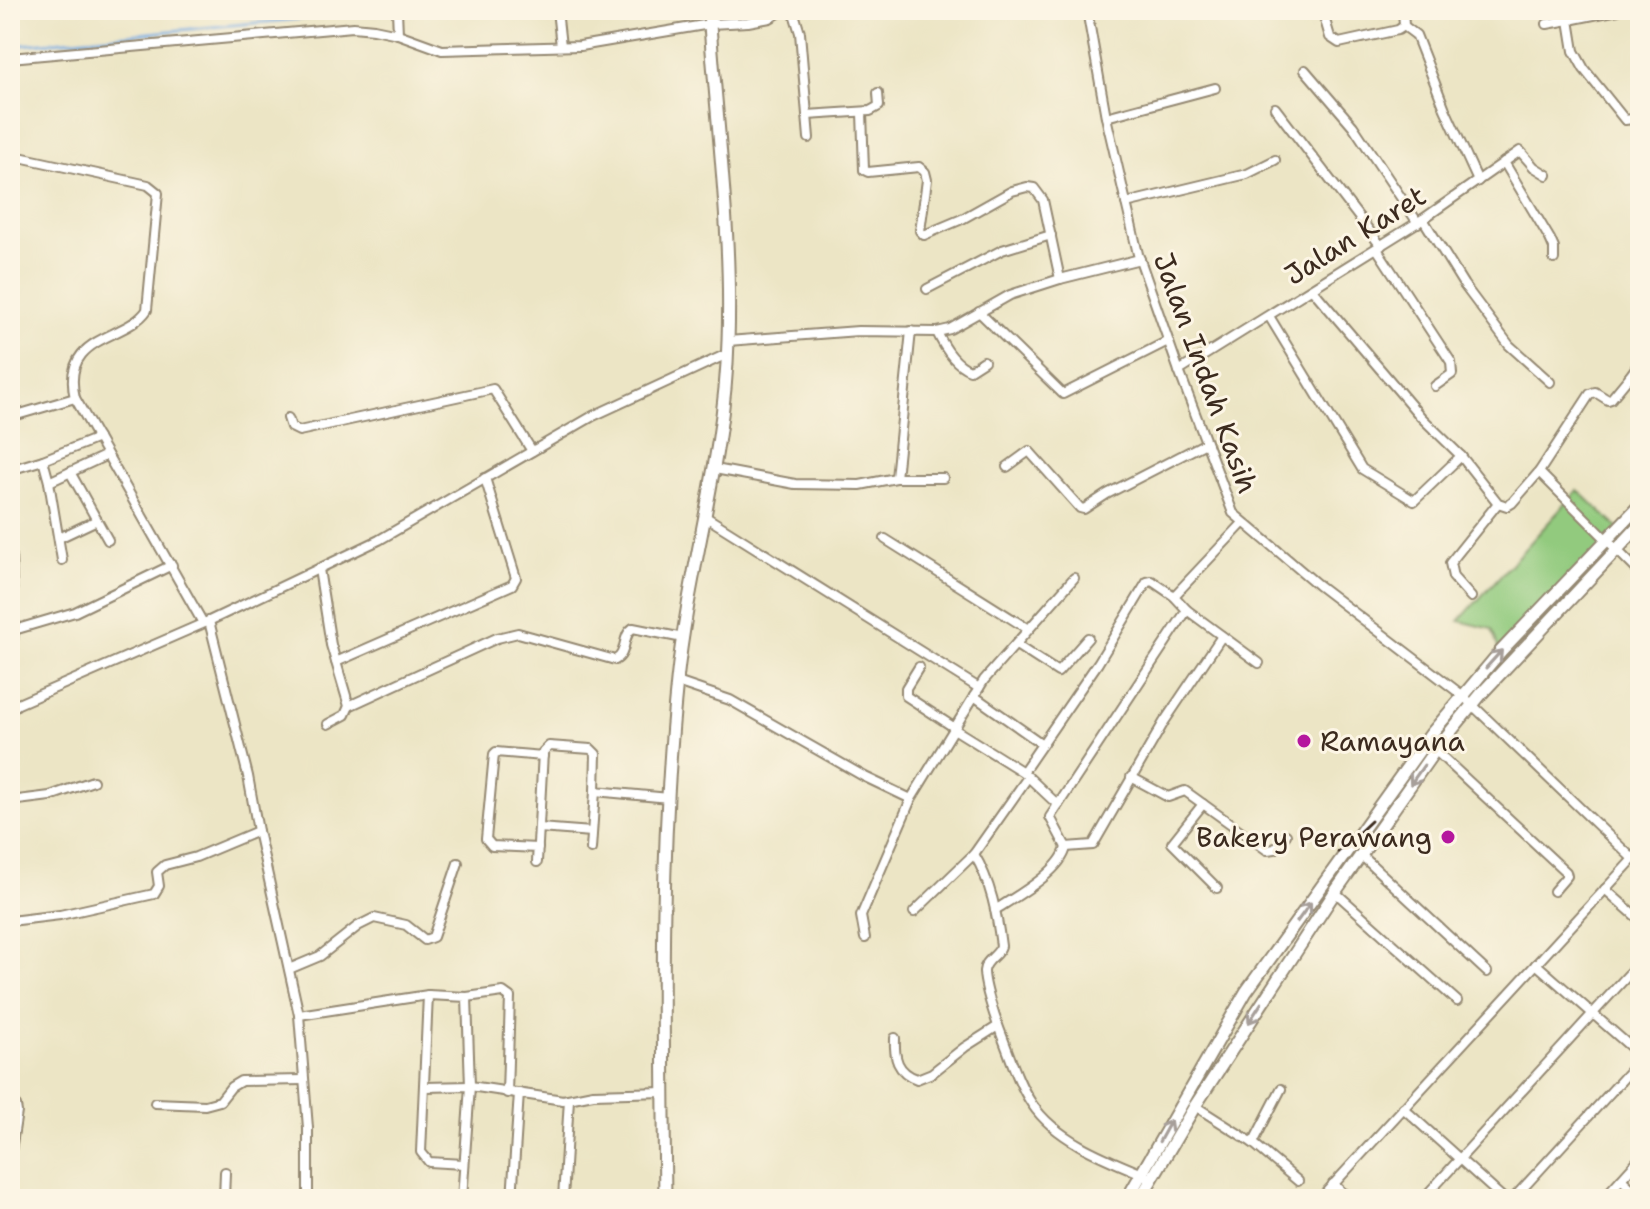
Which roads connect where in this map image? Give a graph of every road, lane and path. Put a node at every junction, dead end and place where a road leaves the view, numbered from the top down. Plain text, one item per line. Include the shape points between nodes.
1 (397, 10) edge
2 (557, 10) edge
3 (709, 10) edge
4 (784, 10) edge
5 (793, 10) edge
6 (1087, 10) edge
7 (1322, 10) edge
8 (1403, 10) edge
9 (1618, 10) edge
10 (1593, 12) edge
11 (1569, 20) junction
12 (710, 24) junction
13 (1547, 24) dead end
14 (1404, 26) junction
15 (398, 34) junction
16 (561, 46) junction
17 (10, 58) edge
18 (1305, 70) dead end
19 (1215, 88) dead end
20 (878, 93) dead end
21 (1275, 108) dead end
22 (862, 113) junction
23 (807, 115) junction
24 (1106, 117) junction
25 (1640, 118) edge
26 (809, 138) dead end
27 (10, 155) edge
28 (1275, 160) dead end
29 (1504, 162) junction
30 (1547, 175) dead end
31 (1478, 181) junction
32 (1126, 203) junction
33 (1421, 221) junction
34 (1051, 235) junction
35 (1379, 247) junction
36 (1140, 259) junction
37 (1554, 259) dead end
38 (1060, 279) junction
39 (927, 289) dead end
40 (1312, 289) junction
41 (979, 312) junction
42 (1269, 316) junction
43 (911, 331) junction
44 (937, 332) junction
45 (728, 341) junction
46 (1168, 341) junction
47 (727, 354) junction
48 (984, 361) dead end
49 (1640, 362) edge
50 (1179, 371) junction
51 (1630, 376) junction
52 (1550, 382) dead end
53 (1435, 386) dead end
54 (1640, 387) edge
55 (75, 398) junction
56 (10, 417) edge
57 (288, 418) dead end
58 (98, 438) junction
59 (1206, 443) junction
60 (532, 451) junction
61 (107, 455) junction
62 (1461, 456) junction
63 (43, 460) junction
64 (1007, 467) dead end
65 (715, 469) junction
66 (10, 470) edge
67 (70, 472) junction
68 (1539, 472) junction
69 (485, 478) junction
70 (896, 478) junction
71 (943, 478) dead end
72 (49, 482) junction
73 (1498, 503) junction
74 (1640, 505) edge
75 (706, 517) junction
76 (97, 520) junction
77 (1243, 523) junction
78 (1640, 525) edge
79 (10, 531) edge
80 (59, 538) junction
81 (885, 539) dead end
82 (108, 540) dead end
83 (1613, 545) junction
84 (62, 560) dead end
85 (172, 565) junction
86 (319, 569) junction
87 (1640, 573) edge
88 (1074, 578) dead end
89 (1174, 596) junction
90 (1471, 597) dead end
91 (11, 600) edge
92 (1187, 610) junction
93 (206, 622) junction
94 (1028, 629) junction
95 (14, 630) junction
96 (1222, 636) junction
97 (683, 638) junction
98 (1088, 638) dead end
99 (1016, 645) junction
100 (11, 654) edge
101 (336, 662) junction
102 (1259, 663) dead end
103 (919, 667) dead end
104 (10, 675) edge
105 (677, 682) junction
106 (976, 692) junction
107 (1462, 695) junction
108 (1472, 704) junction
109 (349, 706) junction
110 (10, 710) edge
111 (328, 724) dead end
112 (954, 728) junction
113 (1042, 744) junction
114 (1435, 750) junction
115 (543, 756) junction
116 (1026, 774) junction
117 (1131, 777) junction
118 (93, 781) dead end
119 (595, 791) junction
120 (669, 798) junction
121 (911, 799) junction
122 (10, 801) edge
123 (1203, 804) junction
124 (1058, 805) junction
125 (539, 828) junction
126 (258, 831) junction
127 (592, 832) junction
128 (1286, 835) dead end
129 (1066, 847) junction
130 (538, 848) junction
131 (591, 849) dead end
132 (1640, 850) edge
133 (974, 854) junction
134 (1361, 855) junction
135 (1633, 859) junction
136 (537, 862) dead end
137 (458, 863) dead end
138 (1217, 888) dead end
139 (1605, 889) junction
140 (1554, 891) dead end
141 (1335, 892) junction
142 (995, 910) junction
143 (914, 912) dead end
144 (1640, 920) edge
145 (10, 921) edge
146 (865, 938) dead end
147 (1640, 962) edge
148 (1536, 964) junction
149 (289, 969) junction
150 (1487, 972) dead end
151 (428, 995) junction
152 (467, 997) junction
153 (1457, 1001) dead end
154 (1593, 1014) junction
155 (299, 1015) junction
156 (998, 1026) junction
157 (895, 1038) dead end
158 (1640, 1058) edge
159 (304, 1080) junction
160 (470, 1086) junction
161 (425, 1087) junction
162 (1281, 1089) dead end
163 (665, 1092) junction
164 (507, 1093) junction
165 (519, 1093) junction
166 (569, 1099) junction
167 (10, 1101) edge
168 (155, 1103) dead end
169 (1195, 1106) junction
170 (1403, 1108) junction
171 (1253, 1143) junction
172 (10, 1157) edge
173 (1640, 1158) edge
174 (1460, 1159) junction
175 (463, 1164) junction
176 (225, 1172) dead end
177 (1148, 1176) junction
178 (1621, 1179) junction
179 (1298, 1181) dead end
180 (1333, 1184) junction
181 (1640, 1196) edge
182 (224, 1199) edge
183 (308, 1199) edge
184 (462, 1199) edge
185 (512, 1199) edge
186 (563, 1199) edge
187 (665, 1199) edge
188 (1127, 1199) edge
189 (1140, 1199) edge
190 (1320, 1199) edge
191 (1350, 1199) edge
192 (1423, 1199) edge
193 (1504, 1199) edge
194 (1513, 1199) edge
195 (1603, 1199) edge

1 - 15 street
2 - 16 street
3 - 12 main road
4 - 12 street via 770,18
5 - 23 street
6 - 24 street, Jalan Indah Kasih
7 - 14 street via 1330,37 1339,43
8 - 14 street
9 - 10 street
10 - 11 street
11 - 13 street
11 - 25 street via 1574,51 1584,69 1625,120
12 - 16 street
12 - 45 main road via 725,188
14 - 31 street via 1416,35
15 - 16 street via 442,50
15 - 17 street via 353,27
18 - 33 street
19 - 24 street
20 - 22 street via 878,107
21 - 35 street
22 - 23 street
22 - 34 street via 864,170 919,167 925,172 920,231 924,235 1027,187 1043,200
23 - 26 street
24 - 32 street, Jalan Indah Kasih
27 - 55 street via 148,185 158,193 147,310 79,360 73,375
28 - 32 street via 1247,174
29 - 30 street via 1522,151
29 - 31 street, Jalan Karet
29 - 37 street via 1550,239
31 - 33 street, Jalan Karet
32 - 36 street, Jalan Indah Kasih
33 - 35 street, Jalan Karet
33 - 52 street via 1509,345
34 - 38 street
34 - 39 street via 1002,250
35 - 40 street, Jalan Karet
35 - 53 street via 1451,362 1452,374
36 - 38 street
36 - 46 street, Jalan Indah Kasih
38 - 41 street via 1010,295
40 - 42 street, Jalan Karet
40 - 62 street
41 - 44 street
41 - 46 street via 1063,394
42 - 50 street, Jalan Karet
42 - 62 street via 1369,476 1414,501
43 - 44 street
43 - 45 street
43 - 70 street
44 - 48 street via 965,369
45 - 47 main road
46 - 50 street, Jalan Indah Kasih
47 - 60 street via 593,416
47 - 65 main road
49 - 51 street
50 - 59 street, Jalan Indah Kasih
51 - 54 street
51 - 68 street via 1611,399 1590,394
55 - 56 street
55 - 58 street
57 - 60 street via 299,431 493,389
58 - 61 street
58 - 63 street
59 - 64 street via 1084,509 1029,451
59 - 77 street, Jalan Indah Kasih via 1233,513
60 - 69 street
61 - 67 street
61 - 85 street
62 - 73 street
63 - 66 street
63 - 72 street
65 - 70 street via 795,484 860,485
65 - 75 main road
67 - 72 street
67 - 76 street
68 - 73 street via 1512,503
68 - 83 street
69 - 86 street
69 - 101 street via 516,578 512,585
70 - 71 street
72 - 80 street
73 - 90 street via 1450,563 1453,577
74 - 83 main road
75 - 97 main road
75 - 106 street
76 - 80 street
76 - 82 street
77 - 89 street
77 - 107 street, Jalan Indah Kasih
78 - 83 main road
79 - 91 street
80 - 84 street
81 - 94 street
83 - 87 street
107 -> 83 main road
83 - 108 main road
85 - 93 street
85 - 95 street via 75,612
86 - 93 street
86 - 101 street
88 - 94 street
89 - 92 street
89 - 113 street via 1147,582
91 - 95 street
92 - 96 street
92 - 124 street
93 - 110 street
93 - 126 street
94 - 99 street
95 - 100 street
96 - 102 street
96 - 117 street
97 - 105 main road
97 - 109 street via 633,628 615,660 518,633
98 - 99 street via 1058,672
99 - 106 street
100 - 104 street
101 - 109 street
103 - 112 street via 905,694
105 - 120 main road
105 - 121 street via 730,700
106 - 112 street
106 - 113 street
107 - 108 street, Jalan Indah Kasih
177 -> 107 main road via 1246,992
108 - 114 main road
108 - 135 street, Jalan Indah Kasih
109 - 111 street via 345,715
112 - 116 street
112 - 121 street
113 - 116 street
114 -> 134 main road
114 - 140 street via 1566,872
115 - 119 street via 549,746 591,749 596,754
115 - 125 street
115 - 130 street via 494,754 486,839 492,846
116 - 124 street
116 - 133 street
117 - 123 street via 1168,797 1182,791
117 - 129 street via 1093,845
118 - 122 street via 50,796
119 - 120 street
119 - 127 street
120 - 163 main road via 663,879
121 - 146 street via 861,916
123 - 128 street via 1267,850 1275,849
123 - 138 street via 1172,843
124 - 129 street via 1050,817
125 - 127 street
125 - 130 street
126 - 145 street via 165,865 157,872 154,894
126 - 149 street
127 - 131 street
129 - 142 street via 1054,866
130 - 136 street
132 - 135 street
133 - 142 street via 986,873
133 - 143 street
134 - 141 main road
134 - 150 street
135 - 139 street
137 - 149 street via 433,937 425,940 406,925 374,918 320,956
139 - 144 street
139 - 148 street
141 - 153 street
141 -> 169 main road
142 - 156 street via 1001,946 984,972
147 - 154 street
148 - 154 street
148 - 170 street
149 - 155 street
151 - 152 street
151 - 155 street
151 - 161 street
152 - 160 street
152 - 164 street via 503,992 510,997
154 - 158 street
154 - 174 street
155 - 159 street
156 - 157 street via 917,1079 900,1069
156 - 177 street via 1018,1078 1040,1115 1098,1154
158 - 194 street
159 - 168 street via 241,1081 220,1101 205,1105
159 - 183 street
160 - 161 street
160 - 164 street
160 - 175 street
161 - 175 street via 423,1157
162 - 171 street
163 - 166 street
163 - 187 main road
164 - 165 street
165 - 166 street
165 - 185 street
166 - 186 street
167 - 172 street via 17,1112
169 - 171 street
169 - 177 main road
170 - 174 street
170 - 180 street
171 - 179 street
173 - 178 street
174 - 192 street
174 - 193 street
175 - 184 street
176 - 182 street
177 - 188 main road
177 - 189 main road
178 - 181 street
178 - 195 street
180 - 190 street
180 - 191 street

